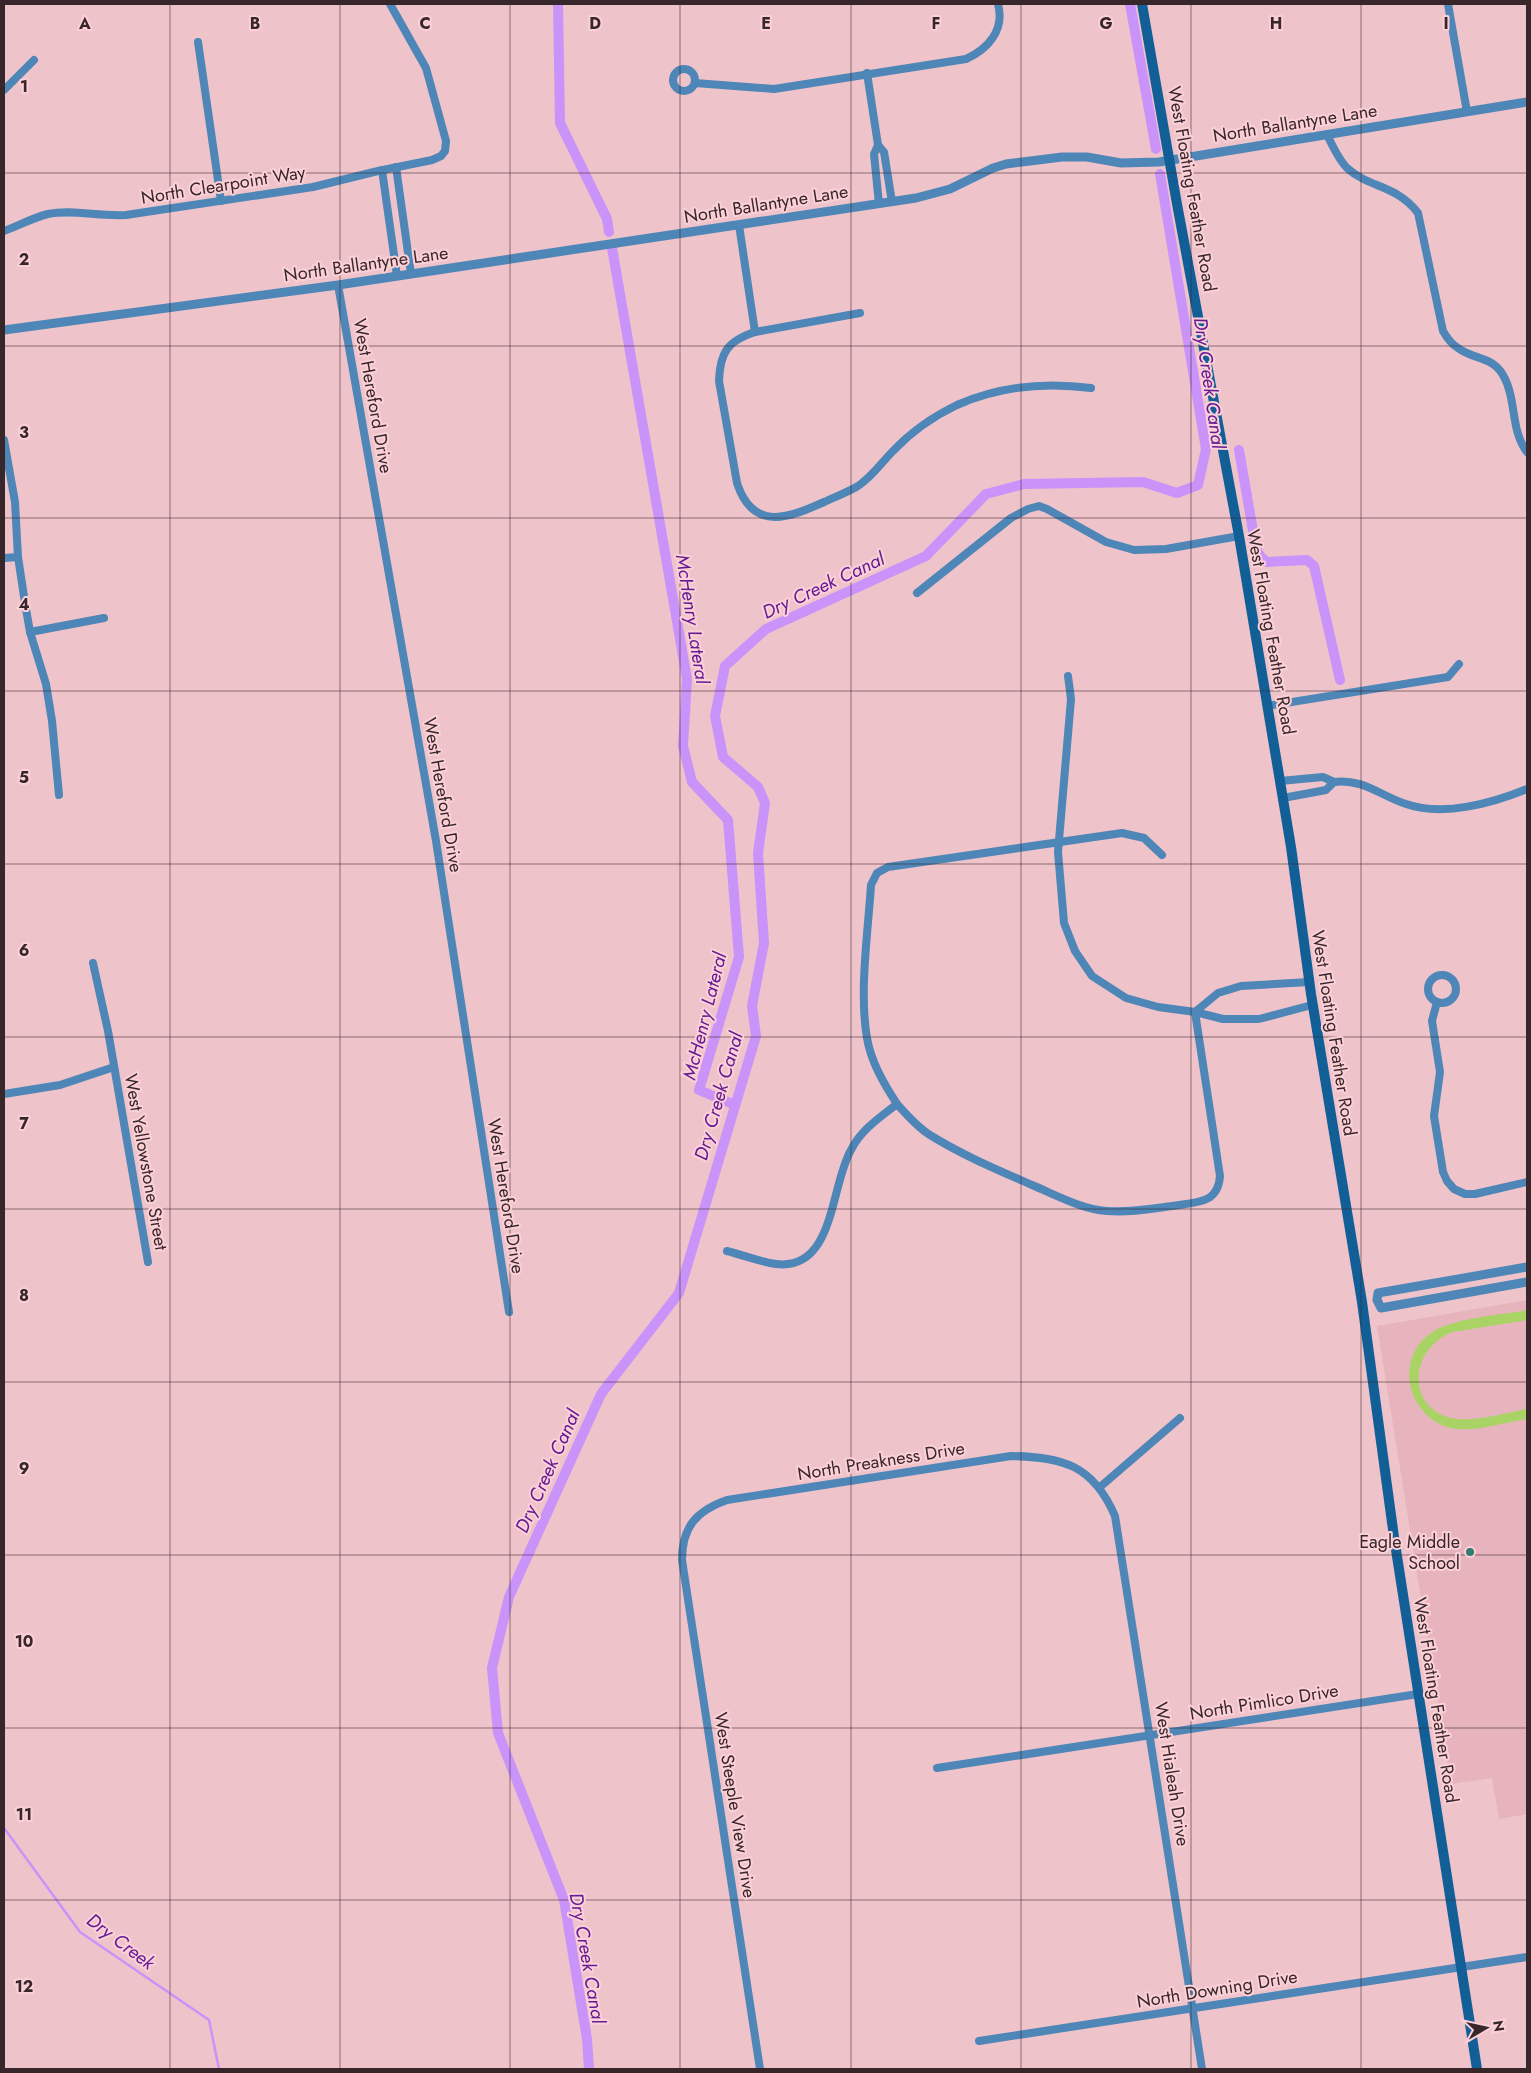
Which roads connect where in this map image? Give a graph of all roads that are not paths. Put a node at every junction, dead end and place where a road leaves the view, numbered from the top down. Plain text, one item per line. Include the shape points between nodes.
1 (390, 4) edge
2 (998, 4) edge
3 (1142, 4) edge
4 (1448, 4) edge
5 (198, 42) dead end
6 (34, 60) dead end
7 (867, 73) junction
8 (695, 83) dead end
9 (4, 90) edge
10 (1527, 102) edge
11 (1467, 112) junction
12 (1327, 135) junction
13 (878, 146) junction
14 (1170, 160) junction
15 (396, 167) junction
16 (382, 170) junction
17 (221, 201) junction
18 (892, 202) junction
19 (879, 204) junction
20 (739, 225) junction
21 (4, 231) edge
22 (411, 274) junction
23 (397, 276) junction
24 (338, 285) junction
25 (860, 313) dead end
26 (4, 330) edge
27 (755, 332) junction
28 (1091, 388) dead end
29 (4, 440) edge
30 (1527, 452) edge
31 (1239, 536) junction
32 (18, 556) junction
33 (4, 558) edge
34 (917, 594) dead end
35 (104, 618) dead end
36 (30, 632) junction
37 (1459, 664) dead end
38 (1068, 676) dead end
39 (1267, 706) junction
40 (1280, 781) junction
41 (1334, 782) junction
42 (1527, 789) edge
43 (59, 796) dead end
44 (1283, 798) junction
45 (1059, 842) junction
46 (1162, 855) dead end
47 (93, 963) dead end
48 (1309, 982) junction
49 (1437, 1002) dead end
50 (1312, 1005) junction
51 (1195, 1012) junction
52 (114, 1067) junction
53 (4, 1094) edge
54 (896, 1104) junction
55 (1527, 1182) edge
56 (727, 1251) dead end
57 (148, 1262) dead end
58 (1527, 1267) edge
59 (1527, 1282) edge
60 (1377, 1300) junction
61 (1362, 1302) junction
62 (509, 1312) dead end
63 (1180, 1418) dead end
64 (1100, 1487) junction
65 (682, 1545) joint
66 (1418, 1694) junction
67 (1151, 1735) junction
68 (937, 1768) dead end
69 (1527, 1957) edge
70 (1460, 1967) junction
71 (1192, 2008) junction
72 (979, 2041) dead end
73 (760, 2069) edge
74 (1202, 2069) edge
75 (1477, 2069) edge

1 - 15 street, North Clearpoint Way via 422,58 446,141 441,156
2 - 7 street via 998,28 990,43 978,54 966,59
3 - 14 main road, West Floating Feather Road
4 - 11 street
5 - 17 street
6 - 9 street
7 - 8 street via 774,89
7 - 13 street
10 - 11 street, North Ballantyne Lane
11 - 12 street, North Ballantyne Lane
12 - 14 street, North Ballantyne Lane
12 - 30 street via 1347,168 1397,193 1418,213 1442,331 1448,341 1459,349 1484,358 1503,375 1519,438
13 - 18 street via 884,152
13 - 19 street via 874,154
14 - 18 street, North Ballantyne Lane via 1134,163 1087,157 1040,159 993,168 950,189
14 - 31 main road, West Floating Feather Road
15 - 16 street, North Clearpoint Way
15 - 22 street
16 - 17 street, North Clearpoint Way via 313,187
16 - 23 street
17 - 21 street, North Clearpoint Way via 126,215 48,214
18 - 19 street, North Ballantyne Lane
19 - 20 street, North Ballantyne Lane
20 - 22 street, North Ballantyne Lane
20 - 27 street
22 - 23 street, North Ballantyne Lane
23 - 24 street, North Ballantyne Lane
24 - 26 street, North Ballantyne Lane
24 - 62 street, West Hereford Drive via 436,841
25 - 27 street
27 - 28 street via 732,343 725,352 720,365 720,381 737,484 748,505 764,516 780,518 796,514 858,486 921,426 979,396 1029,386 1060,384
29 - 32 street via 15,502
31 - 34 street via 1166,549 1134,550 1106,542 1039,506 1004,523
31 - 39 main road, West Floating Feather Road
32 - 33 street
32 - 36 street
35 - 36 street
36 - 43 street via 46,684
37 - 39 street via 1448,677
38 - 45 street via 1071,699
39 - 40 main road, West Floating Feather Road
40 - 41 street via 1324,777
40 - 44 main road, West Floating Feather Road
41 - 42 street via 1346,780 1407,805 1440,809 1471,806
41 - 44 street via 1326,790
44 - 48 main road, West Floating Feather Road
45 - 46 street via 1122,833 1144,838
45 - 51 street via 1064,923 1075,951 1092,976 1126,998
45 - 54 street via 888,867 877,873 871,885 865,983 866,1030 873,1060
47 - 52 street, West Yellowstone Street
48 - 50 main road, West Floating Feather Road
48 - 51 street via 1240,986 1218,993
49 - 55 street via 1432,1021 1440,1072 1434,1116 1447,1181 1465,1194
50 - 51 street via 1260,1019 1223,1019
50 - 61 main road, West Floating Feather Road
51 - 54 street via 1220,1176 1215,1193 1202,1201 1137,1211 1106,1211 1080,1206 930,1135
52 - 53 street via 60,1085
52 - 57 street, West Yellowstone Street
54 - 56 street via 867,1128 852,1147 824,1232 817,1248 805,1259 776,1264
58 - 60 street via 1378,1293
59 - 60 street via 1381,1308
60 - 61 street
61 - 66 main road, West Floating Feather Road
63 - 64 street
64 - 65 street, North Preakness Drive via 1066,1463 1043,1456 1011,1456 726,1500 697,1515
64 - 67 street, West Hialeah Drive via 1115,1516 1120,1536
65 - 73 street, West Steeple View Drive
66 - 67 street, North Pimlico Drive
66 - 70 main road, West Floating Feather Road
67 - 68 street, North Pimlico Drive
67 - 71 street, West Hialeah Drive
69 - 70 street, North Downing Drive
70 - 71 street, North Downing Drive
70 - 75 main road, West Floating Feather Road
71 - 72 street, North Downing Drive
71 - 74 street, West Hialeah Drive

